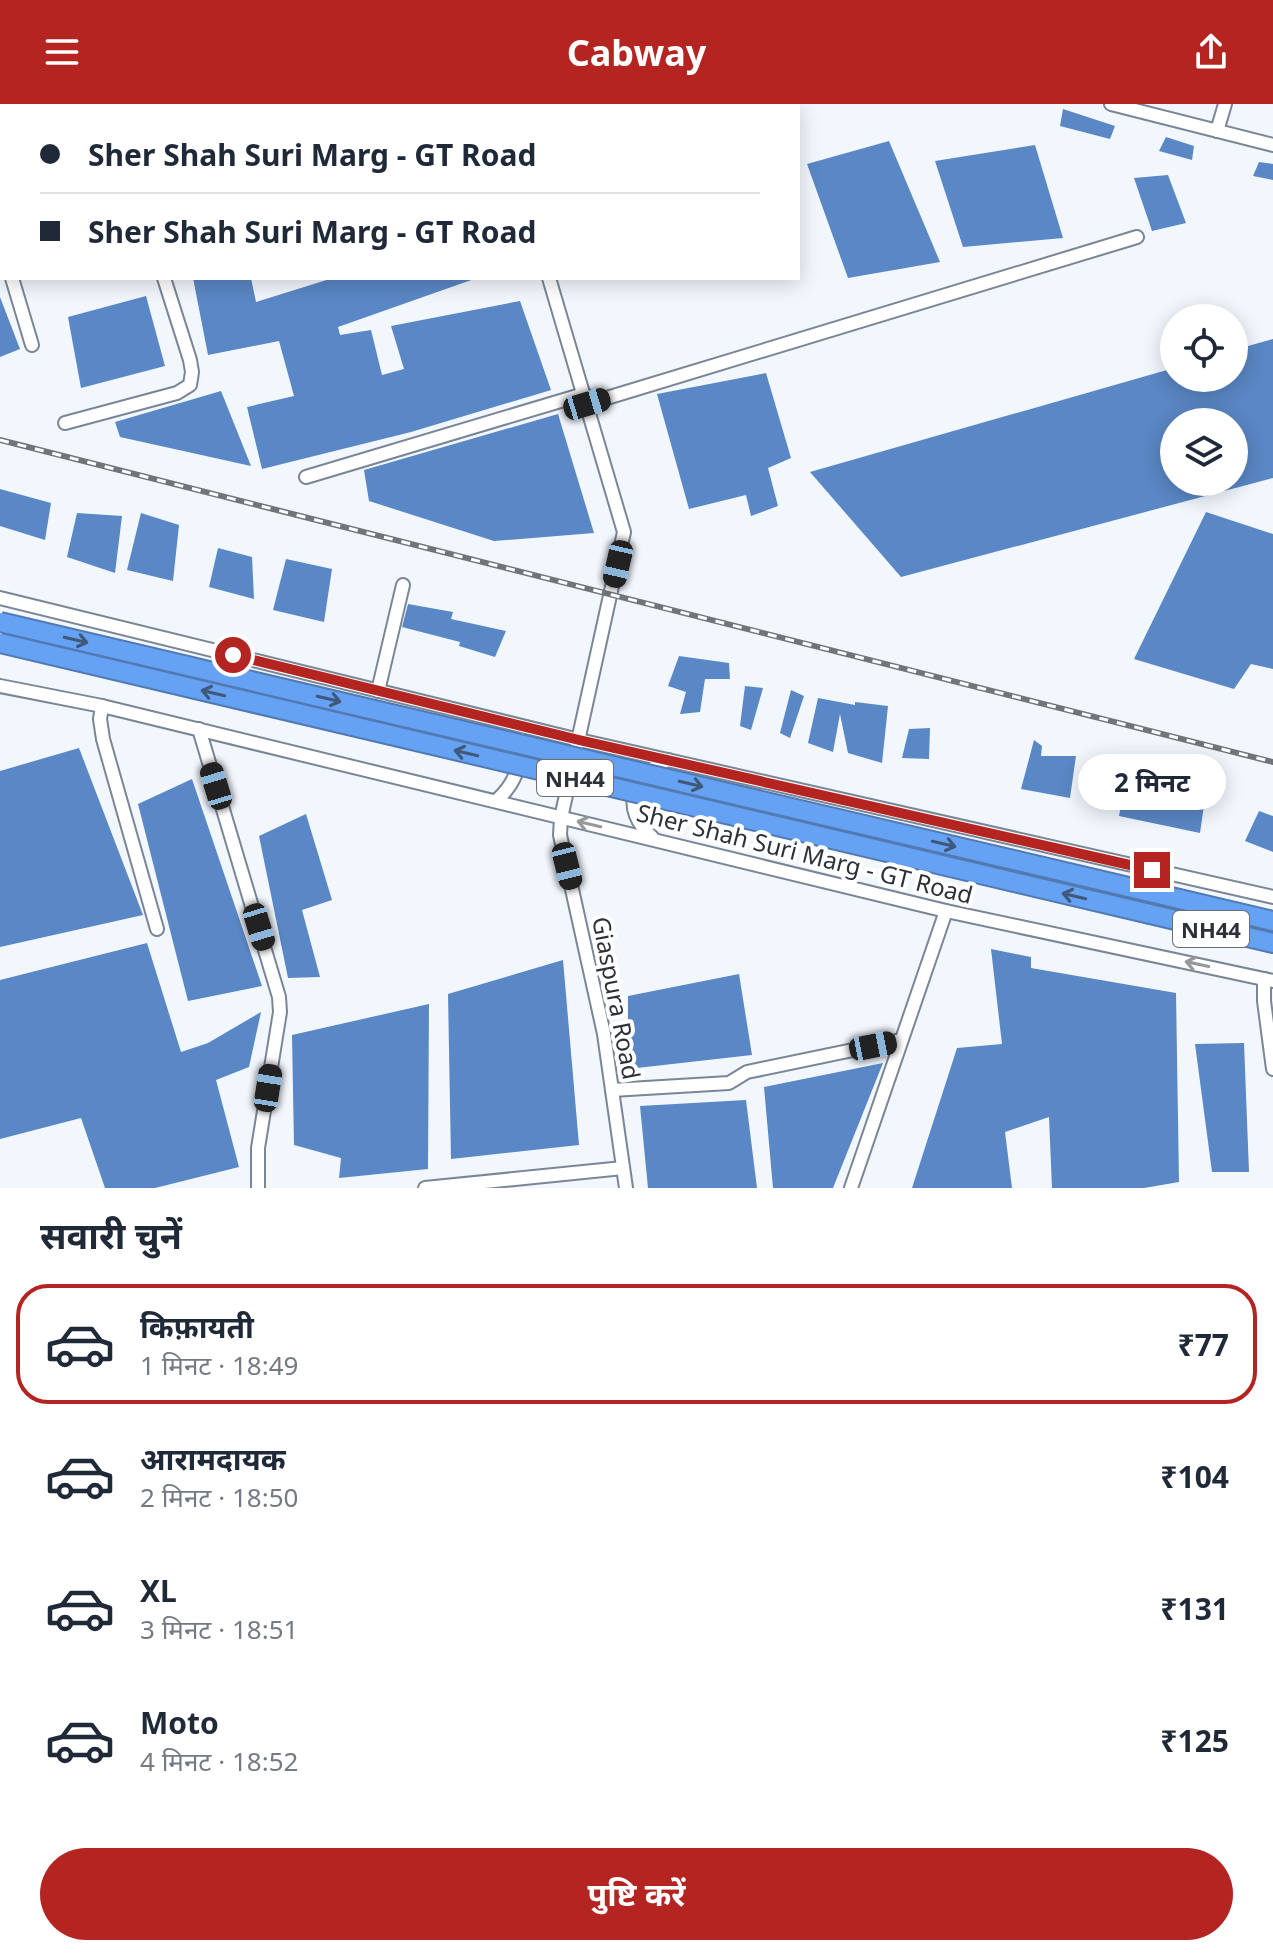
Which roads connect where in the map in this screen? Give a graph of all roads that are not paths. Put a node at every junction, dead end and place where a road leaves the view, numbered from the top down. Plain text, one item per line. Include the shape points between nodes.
1 (1111, 104) edge
2 (1225, 104) edge
3 (1217, 131) junction
4 (1273, 145) edge
5 (1137, 237) dead end
6 (13, 280) edge
7 (165, 280) edge
8 (550, 280) edge
9 (32, 345) dead end
10 (586, 399) junction
11 (65, 423) dead end
12 (306, 477) dead end
13 (403, 585) dead end
14 (0, 598) edge
15 (0, 622) edge
16 (0, 643) edge
17 (0, 686) edge
18 (378, 691) junction
19 (102, 706) junction
20 (517, 725) junction
21 (199, 729) junction
22 (579, 740) junction
23 (668, 760) junction
24 (496, 801) junction
25 (561, 818) junction
26 (655, 839) junction
27 (1273, 897) edge
28 (946, 911) junction
29 (1273, 921) edge
30 (157, 929) dead end
31 (1273, 943) edge
32 (1269, 980) edge
33 (901, 1040) junction
34 (1273, 1069) edge
35 (612, 1090) junction
36 (623, 1168) junction
37 (258, 1188) edge
38 (425, 1188) edge
39 (626, 1188) edge
40 (851, 1188) edge

1 - 3 street
2 - 3 street
3 - 4 street
5 - 10 street
6 - 9 street
7 - 11 street via 190,360 190,385
8 - 10 street, Giaspura Road
10 - 12 street
10 - 22 street, Giaspura Road via 624,532
13 - 18 street
14 - 18 street
15 -> 29 highway, NH44, bridge
31 -> 16 highway, NH44, bridge
17 - 19 street, Sher Shah Suri Marg - GT Road
18 - 20 street
19 - 21 street, Sher Shah Suri Marg - GT Road
19 - 30 street via 103,739
20 - 22 street
20 - 24 street via 519,767
21 - 24 street, Sher Shah Suri Marg - GT Road
21 - 37 street via 279,997 258,1148
22 - 23 street
22 - 25 street, Giaspura Road
23 - 26 street via 640,779 634,795 634,812
23 - 27 street
24 - 25 street, Sher Shah Suri Marg - GT Road
26 -> 25 street, Sher Shah Suri Marg - GT Road
25 - 35 street, Giaspura Road
26 - 28 street, Sher Shah Suri Marg - GT Road
32 -> 28 street, Sher Shah Suri Marg - GT Road
28 - 33 street
32 - 34 street via 1264,1001
33 - 35 street via 757,1070 729,1083
33 - 40 street
35 - 36 street, Giaspura Road
36 - 38 street
36 - 39 street, Giaspura Road

